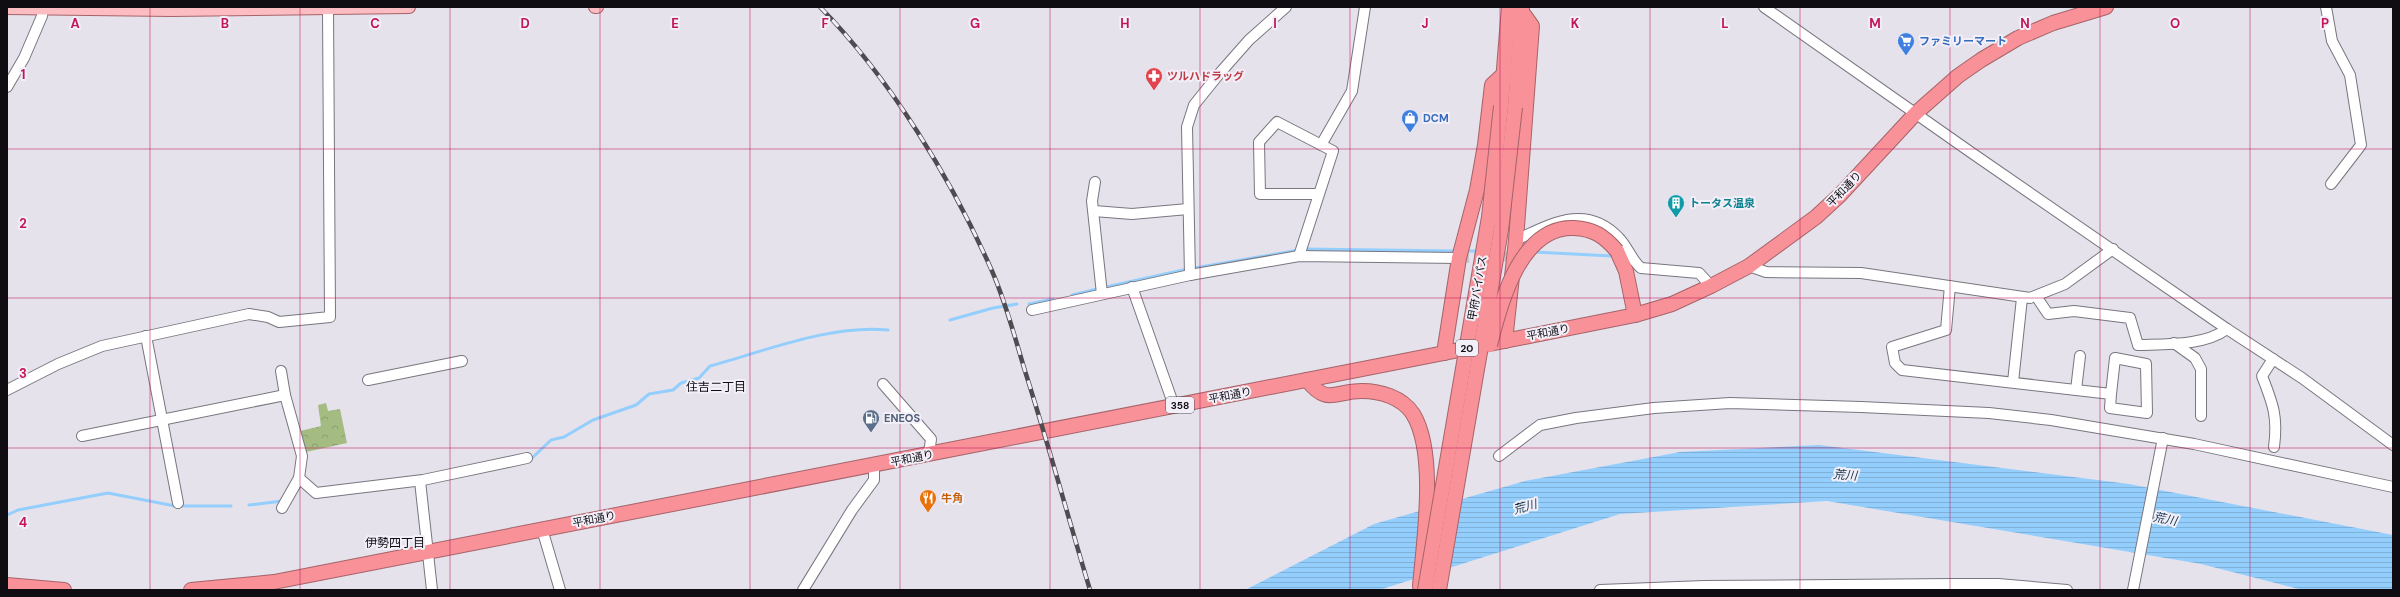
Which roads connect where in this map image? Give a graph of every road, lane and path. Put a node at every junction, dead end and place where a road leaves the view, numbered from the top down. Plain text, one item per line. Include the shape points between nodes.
1 (409, 7) edge
2 (1286, 7) edge
3 (1365, 7) edge
4 (1764, 7) edge
5 (2106, 7) edge
6 (2326, 7) edge
7 (7, 8) edge
8 (116, 8) edge
9 (43, 9) junction
10 (328, 9) junction
11 (1518, 9) edge
12 (2075, 11) edge
13 (1504, 74) junction
14 (7, 87) edge
15 (1916, 113) junction
16 (1321, 145) junction
17 (1095, 182) dead end
18 (2331, 184) dead end
19 (1319, 194) junction
20 (1188, 209) junction
21 (1094, 211) junction
22 (1516, 240) junction
23 (2113, 249) junction
24 (1299, 256) junction
25 (1459, 258) junction
26 (1749, 266) junction
27 (1190, 275) junction
28 (1711, 286) junction
29 (1950, 286) junction
30 (1132, 287) junction
31 (1102, 294) junction
32 (2036, 296) junction
33 (2022, 298) junction
34 (1032, 310) dead end
35 (1635, 315) junction
36 (2227, 328) junction
37 (146, 336) junction
38 (1505, 341) junction
39 (2174, 343) junction
40 (1444, 353) junction
41 (2080, 356) dead end
42 (2273, 359) junction
43 (462, 361) dead end
44 (281, 370) dead end
45 (368, 380) dead end
46 (1308, 380) junction
47 (2013, 382) junction
48 (883, 384) dead end
49 (7, 390) edge
50 (2076, 390) junction
51 (2111, 394) junction
52 (286, 395) junction
53 (1174, 406) junction
54 (2201, 416) dead end
55 (163, 420) junction
56 (82, 436) dead end
57 (2163, 438) junction
58 (2393, 445) edge
59 (2274, 447) dead end
60 (929, 454) junction
61 (1499, 456) dead end
62 (527, 458) dead end
63 (1462, 461) junction
64 (874, 465) junction
65 (299, 478) junction
66 (420, 480) junction
67 (2393, 487) edge
68 (178, 503) dead end
69 (282, 508) dead end
70 (542, 529) junction
71 (428, 552) junction
72 (7, 585) edge
73 (274, 586) edge
74 (64, 590) edge
75 (191, 590) edge
76 (432, 590) edge
77 (560, 590) edge
78 (803, 590) edge
79 (1420, 590) edge
80 (1425, 590) edge
81 (1439, 590) edge
82 (1600, 590) edge
83 (2067, 590) edge
84 (2133, 590) edge

1 - 10 main road
2 - 20 street via 1249,40 1194,105 1187,127
3 - 16 street via 1352,91
4 - 15 street
5 - 12 highway, 平和通り / 358
6 - 18 street via 2332,41 2350,75 2360,145
7 - 9 main road
8 - 9 main road
8 - 10 main road
9 - 14 street via 24,58
10 - 37 street via 330,317 279,322 249,314
11 - 13 highway, 甲府バイパス / 20
11 - 22 highway via 1532,26
11 - 63 highway, 甲府バイパス / 20, bridge via 1515,107 1501,230
12 - 15 highway, 平和通り / 358 via 2018,38 1981,60 1958,76
13 - 25 highway via 1492,85 1481,168
13 - 80 highway, 甲府バイパス / 20, bridge via 1489,217
15 - 23 street
15 - 26 highway, 平和通り / 358 via 1840,195 1816,217
16 - 19 street via 1333,151
16 - 19 street via 1277,122 1258,142 1260,194
17 - 21 street via 1092,201
19 - 24 street
20 - 21 street via 1132,214
20 - 27 street
21 - 31 street
22 - 28 street via 1563,220 1592,222 1618,237 1641,268 1699,272
22 - 38 highway
23 - 32 street via 2065,284
23 - 36 street
24 - 25 street
24 - 27 street
25 - 40 highway
26 - 28 highway, 平和通り / 358
26 - 29 street via 1766,272 1861,273
27 - 30 street
28 - 35 highway, 平和通り / 358 via 1672,304
29 - 33 street
29 - 47 street via 1946,330 1892,348 1895,363 1902,370
30 - 31 street
30 - 53 street
31 - 34 street
32 - 33 street
32 - 39 street via 2048,314 2074,311 2130,318 2138,345
33 - 47 street
35 - 38 highway, 平和通り / 358
35 - 63 highway, bridge via 1626,271 1617,251 1605,238 1590,229 1557,229 1547,233 1527,251 1499,310 1482,377 1471,450
36 - 39 street via 2218,335
36 - 42 street
37 - 49 street via 102,346 58,364
37 - 55 street
38 - 40 highway, 平和通り / 358
39 - 54 street via 2195,358 2201,369
40 - 46 highway, 平和通り / 358
41 - 50 street
42 - 58 street
42 - 59 street via 2262,376 2277,424
43 - 45 street
44 - 52 street
46 - 53 highway, 平和通り / 358
46 - 79 highway via 1320,394 1326,396 1373,391 1400,402 1412,413 1421,433 1426,459 1426,512
47 - 50 street
48 - 60 street via 931,439
50 - 51 street
51 - 51 street via 2110,408 2147,413 2146,364 2115,358
52 - 55 street
52 - 65 street via 302,456
53 - 60 highway, 平和通り / 358
55 - 56 street
55 - 68 street
57 - 61 street via 1989,413 1730,403 1654,408 1540,425
57 - 67 street
57 - 84 street
60 - 64 highway, 平和通り / 358
62 - 66 street
63 - 81 highway, 甲府バイパス / 20, bridge
64 - 70 highway, 平和通り / 358
64 - 78 street via 874,480 852,510
65 - 66 street via 316,494
65 - 69 street
66 - 71 street
70 - 71 highway, 平和通り / 358
70 - 77 street
71 - 73 highway, 平和通り / 358
71 - 76 street
72 - 74 highway
73 - 75 highway, 平和通り / 358
82 - 83 street via 1704,586 1946,584 1998,584

